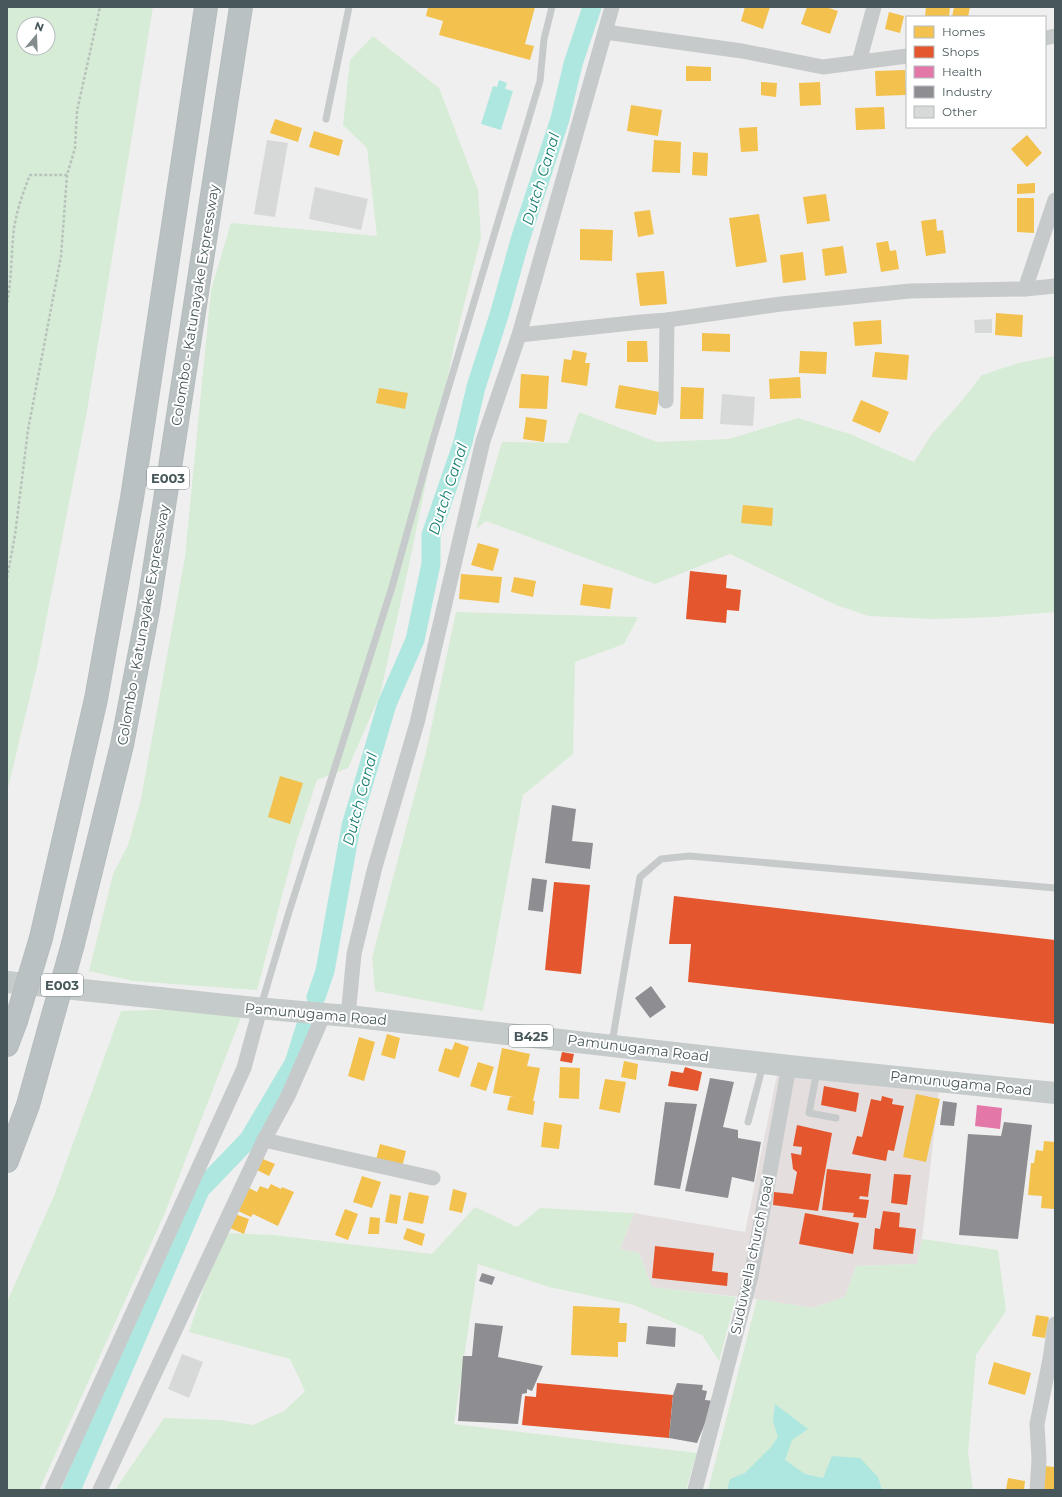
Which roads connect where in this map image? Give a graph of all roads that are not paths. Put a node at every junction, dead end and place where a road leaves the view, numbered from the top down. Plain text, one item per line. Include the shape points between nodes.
1 (206, 7) edge
2 (241, 7) edge
3 (349, 7) edge
4 (552, 7) edge
5 (612, 7) edge
6 (874, 7) edge
7 (605, 32) junction
8 (906, 56) edge
9 (858, 62) junction
10 (326, 119) dead end
11 (1055, 200) edge
12 (1055, 286) edge
13 (1025, 289) junction
14 (667, 320) junction
15 (519, 335) junction
16 (666, 401) dead end
17 (1055, 888) edge
18 (7, 982) edge
19 (260, 1009) junction
20 (324, 1014) junction
21 (348, 1016) junction
22 (7, 1045) edge
23 (611, 1045) junction
24 (764, 1063) junction
25 (789, 1066) junction
26 (818, 1068) junction
27 (1055, 1093) edge
28 (836, 1118) dead end
29 (748, 1122) dead end
30 (264, 1140) junction
31 (7, 1161) edge
32 (433, 1178) dead end
33 (1055, 1324) edge
34 (1052, 1364) edge
35 (52, 1490) edge
36 (100, 1490) edge
37 (695, 1490) edge
38 (1037, 1490) edge

1 - 22 highway, E003, bridge via 132,498 98,691 41,938
2 - 31 highway, Colombo - Katunayake Expressway / E003, bridge via 148,610 122,746 73,944 28,1105
3 - 10 lane
4 - 19 lane via 544,39 540,81 434,436 392,587
5 - 7 street
6 - 9 street
7 - 9 street via 742,51 823,67
7 - 15 street
8 - 9 street
11 - 13 street
12 - 13 street
13 - 14 street via 910,291 781,304
14 - 15 street
14 - 16 street
15 - 21 street via 484,441 417,723 375,867 354,954
17 - 23 lane via 689,856 661,859 640,877
18 - 19 main road, Pamunugama Road / B425
19 - 20 main road, Pamunugama Road / B425
19 - 35 street via 244,1068
20 - 21 main road, Pamunugama Road / B425
20 - 30 street via 288,1096
21 - 23 main road, Pamunugama Road / B425
23 - 24 main road, Pamunugama Road / B425
24 - 25 main road, Pamunugama Road / B425
24 - 29 lane
25 - 26 main road, Pamunugama Road / B425
25 - 37 street, Suduwella church road via 751,1276
26 - 27 main road, Pamunugama Road / B425
26 - 28 lane via 809,1113
30 - 32 street
30 - 36 street
33 - 34 street
34 - 38 street via 1037,1424

